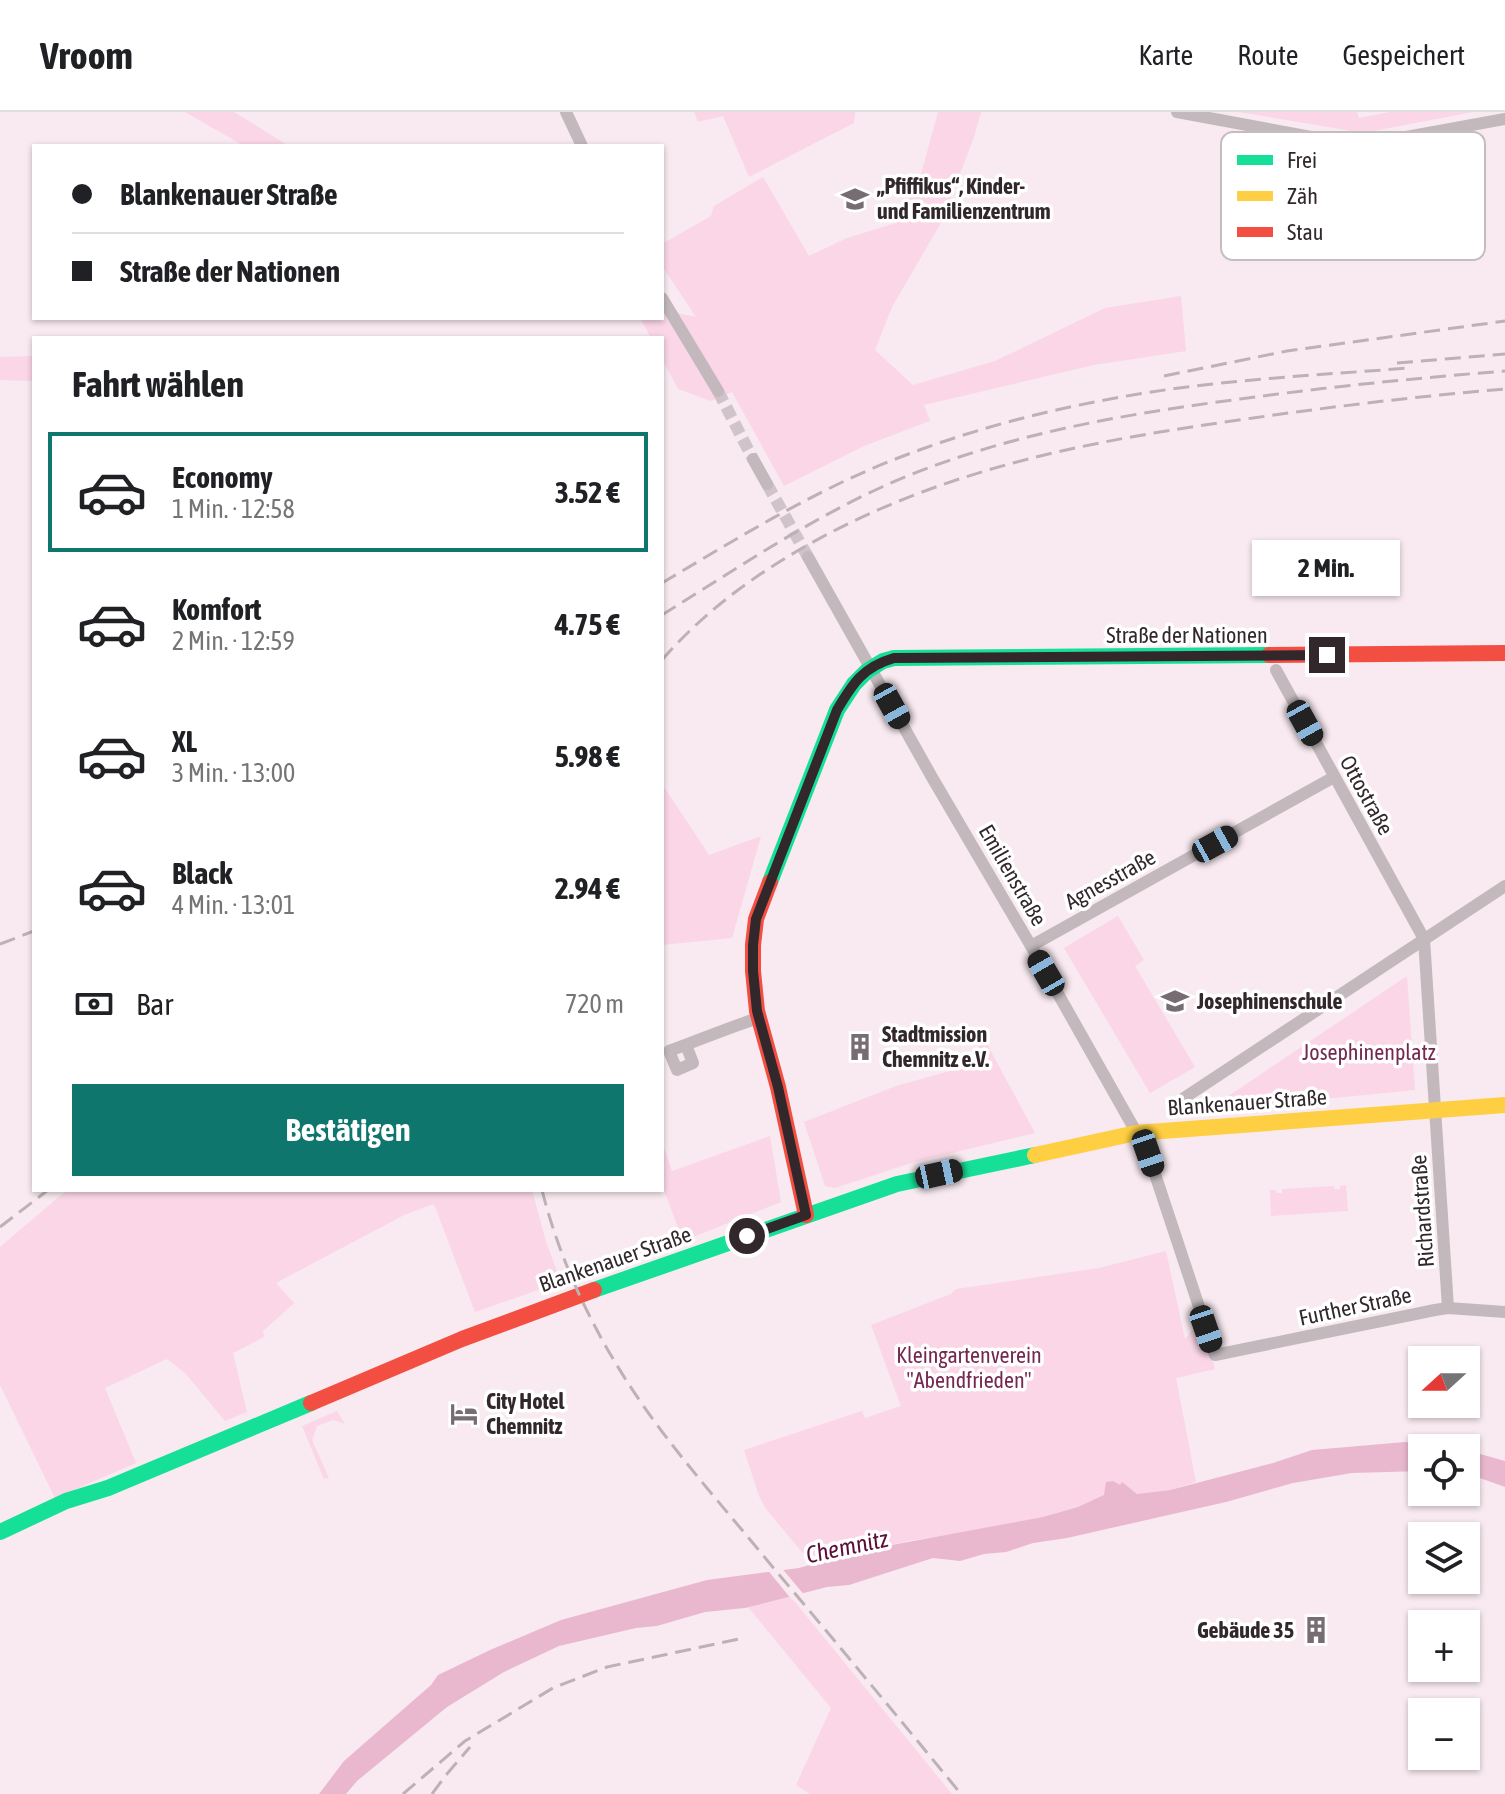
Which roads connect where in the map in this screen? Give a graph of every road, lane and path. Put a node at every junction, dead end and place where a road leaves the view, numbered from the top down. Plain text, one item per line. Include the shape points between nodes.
1 (566, 112) edge
2 (1177, 112) edge
3 (1505, 119) edge
4 (1284, 132) edge
5 (1434, 132) edge
6 (581, 144) edge
7 (664, 301) edge
8 (718, 391) tunnel mouth
9 (753, 459) tunnel mouth
10 (767, 484) tunnel mouth
11 (808, 557) tunnel mouth
12 (1505, 653) edge
13 (871, 668) junction
14 (1276, 670) dead end
15 (1334, 777) junction
16 (1505, 886) edge
17 (1424, 939) junction
18 (1031, 946) junction
19 (758, 1018) junction
20 (686, 1045) dead end
21 (1184, 1098) dead end
22 (1505, 1105) edge
23 (1436, 1111) junction
24 (1136, 1133) junction
25 (806, 1215) junction
26 (1448, 1308) junction
27 (1505, 1312) edge
28 (1215, 1355) joint
29 (3, 1530) edge

1 - 6 street
2 - 4 street
3 - 5 street
7 - 8 street
9 - 10 street
11 - 13 street, Emilienstraße
12 - 13 main road, Straße der Nationen via 894,658
13 - 18 street, Emilienstraße
13 - 19 main road via 837,710 756,919 753,971
14 - 15 street, Ottostraße
15 - 17 street, Ottostraße
15 - 18 street, Agnesstraße
16 - 17 street
17 - 21 street
17 - 23 street
18 - 24 street, Emilienstraße
19 - 20 street
19 - 25 main road
22 - 23 main road, Blankenauer Straße
23 - 24 main road, Blankenauer Straße
23 - 26 street, Richardstraße
24 - 25 main road, Blankenauer Straße via 922,1178
24 - 28 street, Emilienstraße via 1148,1153
25 - 29 main road, Blankenauer Straße via 472,1335
26 - 27 street, Further Straße
26 - 28 street, Further Straße

